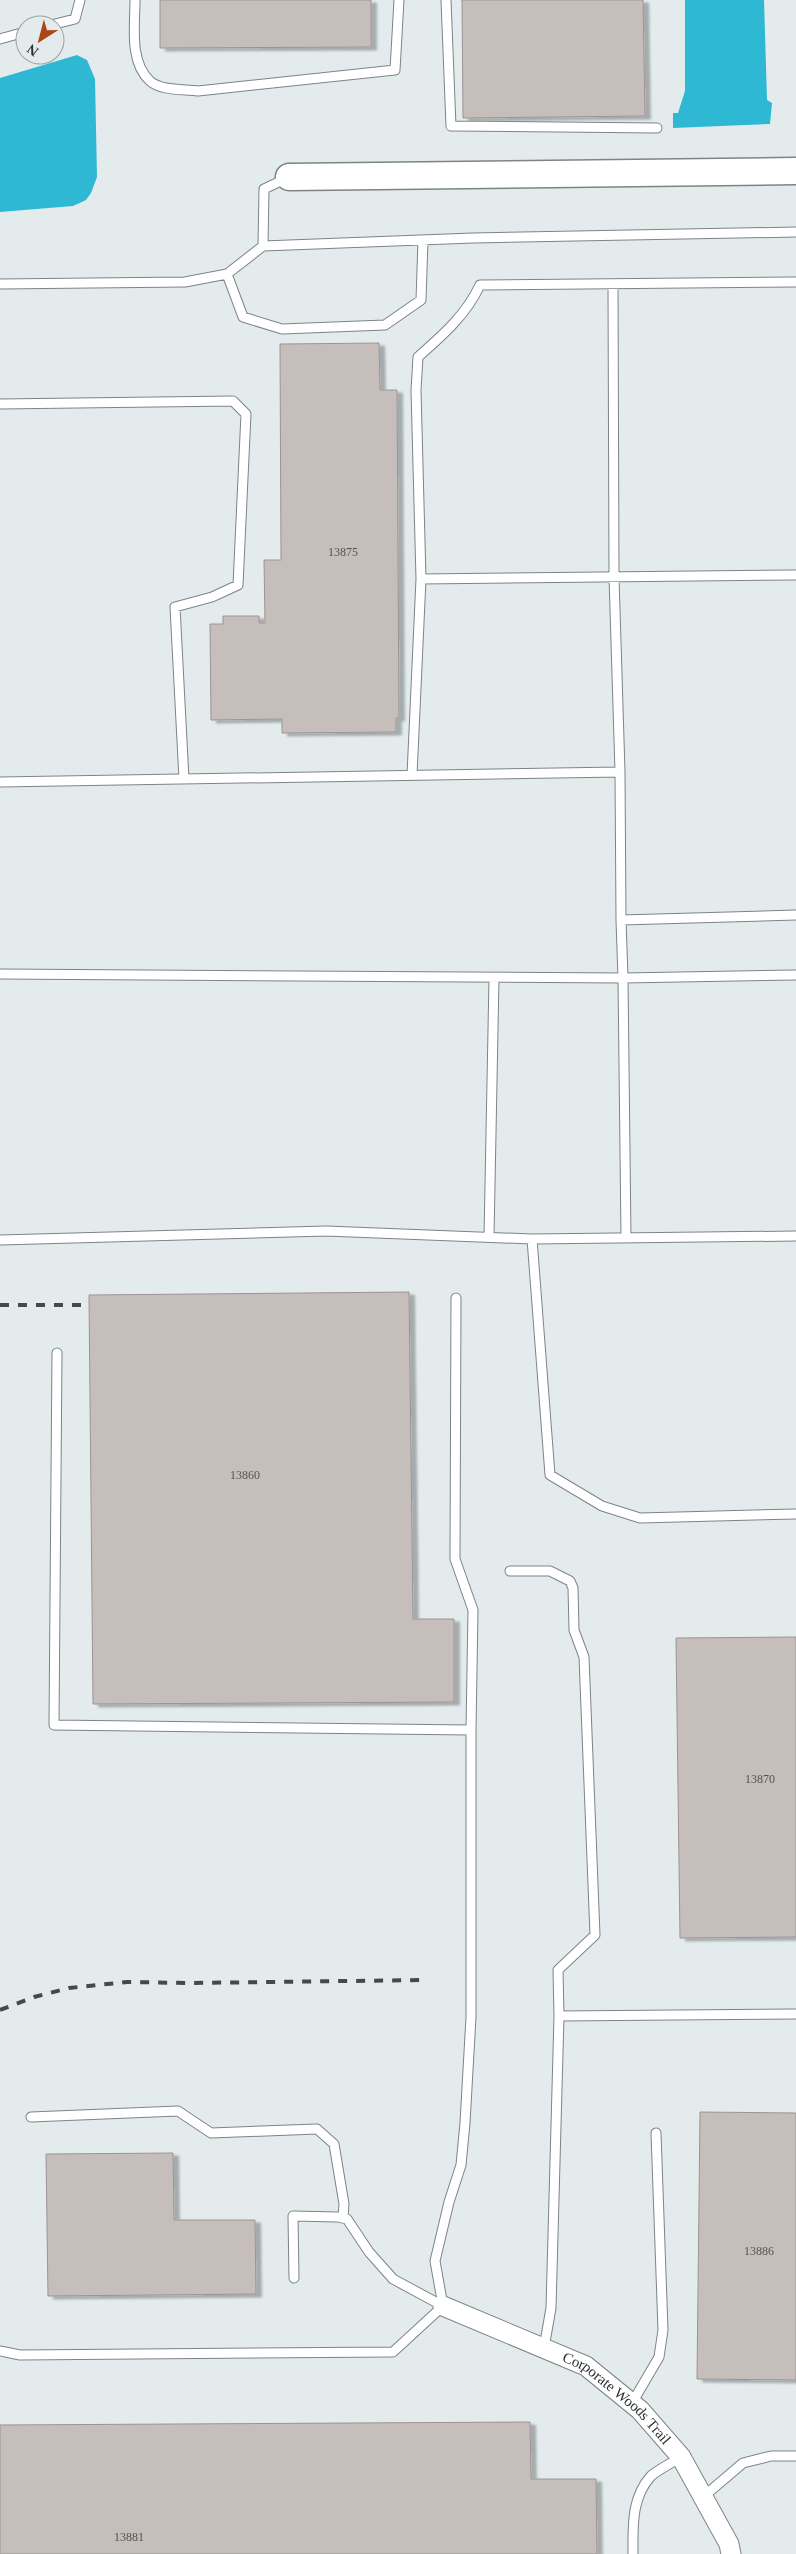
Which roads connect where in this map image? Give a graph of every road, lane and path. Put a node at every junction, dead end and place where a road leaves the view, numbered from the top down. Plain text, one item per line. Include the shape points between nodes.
1 (80, 0) edge
2 (135, 0) edge
3 (399, 0) edge
4 (446, 0) edge
5 (65, 21) edge
6 (15, 35) edge
7 (0, 39) edge
8 (657, 128) dead end
9 (796, 171) edge
10 (289, 176) joint
11 (796, 232) edge
12 (423, 240) junction
13 (263, 246) junction
14 (227, 274) junction
15 (796, 282) edge
16 (0, 284) edge
17 (613, 284) junction
18 (0, 404) edge
19 (796, 575) edge
20 (614, 577) junction
21 (421, 579) junction
22 (620, 772) junction
23 (412, 776) junction
24 (184, 779) junction
25 (0, 782) edge
26 (796, 915) edge
27 (621, 920) junction
28 (0, 974) edge
29 (796, 975) edge
30 (494, 978) junction
31 (622, 978) junction
32 (796, 1236) edge
33 (489, 1237) junction
34 (626, 1238) junction
35 (532, 1239) junction
36 (0, 1240) edge
37 (456, 1298) dead end
38 (57, 1353) dead end
39 (796, 1514) edge
40 (510, 1571) dead end
41 (471, 1730) junction
42 (796, 2014) edge
43 (559, 2016) junction
44 (31, 2117) dead end
45 (656, 2133) dead end
46 (343, 2217) junction
47 (294, 2278) dead end
48 (443, 2306) junction
49 (544, 2348) junction
50 (0, 2351) edge
51 (632, 2403) junction
52 (796, 2456) edge
53 (680, 2457) junction
54 (702, 2497) junction
55 (633, 2554) edge
56 (731, 2554) edge

1 - 5 lane via 75,18
2 - 3 lane via 138,64 150,82 198,91 395,70
4 - 8 lane via 451,126
6 - 7 lane
9 - 10 street
10 - 13 lane via 264,189
11 - 12 lane
12 - 13 lane
12 - 14 lane via 422,300 385,325 282,329 243,317
13 - 14 lane
14 - 16 lane via 185,282
15 - 17 lane
17 - 20 lane
17 - 21 lane via 480,285 472,303 449,330 418,357
18 - 24 lane via 233,401 246,414 238,585 212,597 175,606
19 - 20 lane
20 - 21 lane
20 - 22 lane
21 - 23 lane
22 - 23 lane
22 - 27 lane
23 - 24 lane
24 - 25 lane
26 - 27 lane
27 - 31 lane
28 - 30 lane
29 - 31 lane
30 - 31 lane
30 - 33 lane
31 - 34 lane
32 - 34 lane
33 - 35 lane
33 - 36 lane via 326,1231
34 - 35 lane
35 - 39 lane via 550,1475 602,1506 640,1518
37 - 41 lane via 455,1559 473,1610
38 - 41 lane via 54,1725
40 - 43 lane via 550,1571 570,1581 574,1630 584,1656 595,1935 558,1970
41 - 48 lane via 470,2026 466,2123 461,2164 435,2261
42 - 43 lane
43 - 49 lane via 551,2308
44 - 46 lane via 178,2112 211,2133 317,2129 334,2144 344,2204
45 - 51 lane via 663,2330 659,2357
46 - 47 lane via 293,2216
46 - 48 lane via 393,2278
48 - 49 street, Corporate Woods Trail
48 - 50 lane via 392,2352 20,2355
49 - 51 street, Corporate Woods Trail via 586,2366
51 - 53 street, Corporate Woods Trail
52 - 54 lane via 771,2456 743,2463
53 - 54 street, Corporate Woods Trail
53 - 55 lane via 651,2476 638,2497 633,2513
54 - 56 street, Corporate Woods Trail

